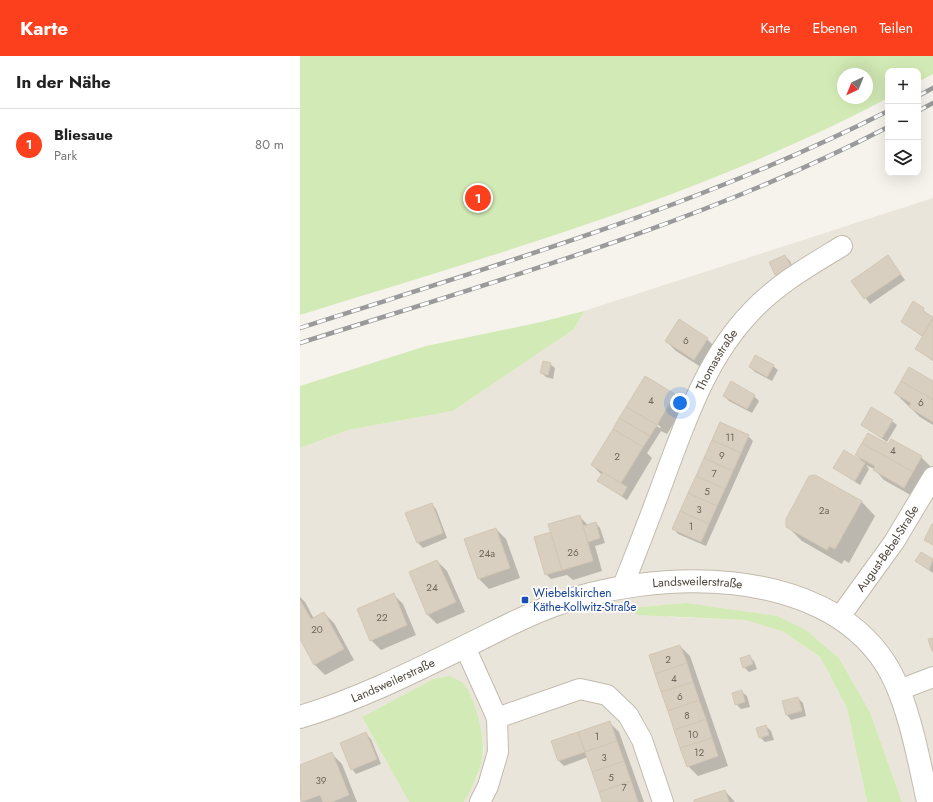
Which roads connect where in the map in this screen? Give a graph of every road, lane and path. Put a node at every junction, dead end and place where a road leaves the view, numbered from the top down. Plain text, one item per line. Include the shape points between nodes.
1 (842, 246) dead end
2 (933, 477) edge
3 (624, 586) junction
4 (839, 618) junction
5 (465, 647) junction
6 (933, 677) edge
7 (899, 690) junction
8 (300, 717) edge
9 (497, 718) junction
10 (480, 802) edge
11 (663, 802) edge
12 (928, 802) edge

1 - 3 street, Thomasstraße via 796,275 752,311 725,346 703,381 684,425
2 - 4 street, August-Bebel-Straße via 894,542
3 - 4 street, Landsweilerstraße via 675,581 727,582 770,588 807,601
3 - 5 street, Landsweilerstraße via 552,606
4 - 7 street, Landsweilerstraße via 873,648 885,663
5 - 8 street, Landsweilerstraße via 371,690
5 - 9 street
6 - 7 street
7 - 12 street, Landsweilerstraße
9 - 10 street via 498,752 488,786
9 - 11 street via 580,689 607,695 628,715 642,740

